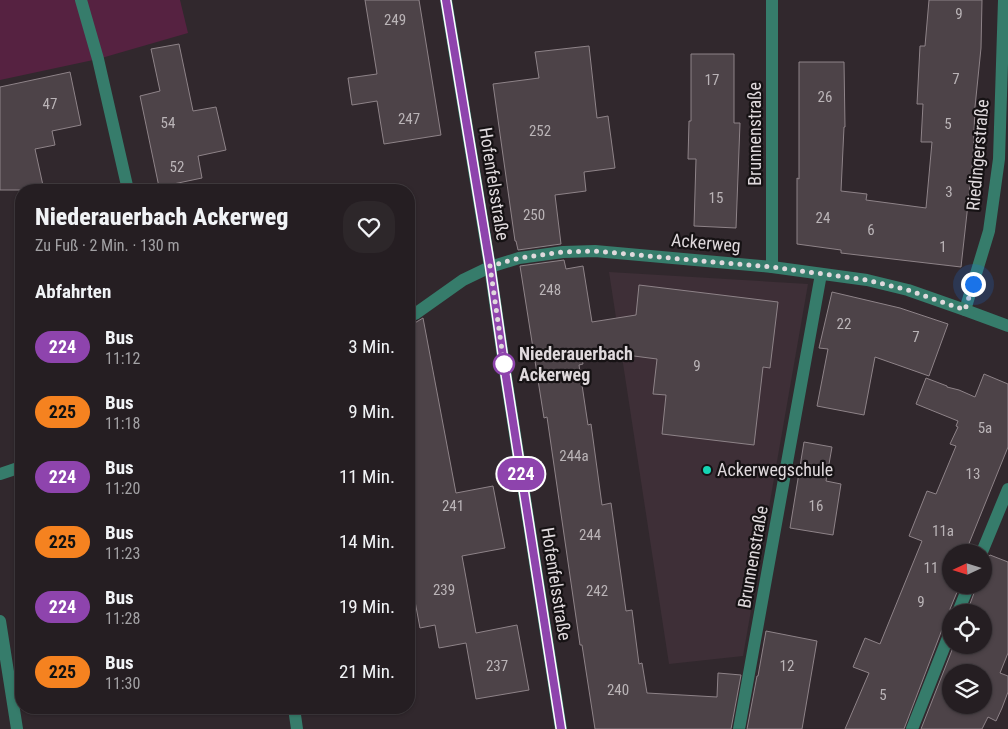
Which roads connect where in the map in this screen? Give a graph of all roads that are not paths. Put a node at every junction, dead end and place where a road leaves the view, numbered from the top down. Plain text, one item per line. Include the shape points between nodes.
1 (80, 0) edge
2 (446, 0) edge
3 (772, 0) edge
4 (1004, 0) edge
5 (127, 184) edge
6 (490, 266) junction
7 (772, 267) junction
8 (821, 274) junction
9 (965, 310) junction
10 (415, 313) edge
11 (1008, 326) edge
12 (15, 469) edge
13 (0, 474) edge
14 (1008, 489) edge
15 (985, 544) edge
16 (0, 621) edge
17 (942, 653) edge
18 (295, 714) edge
19 (17, 729) edge
20 (297, 729) edge
21 (562, 729) edge
22 (739, 729) edge
23 (912, 729) edge

1 - 5 street via 98,58
2 - 6 street, Hofenfelsstraße
3 - 7 street, Brunnenstraße
4 - 9 street, Riedingerstraße via 999,160 989,231
6 - 7 street, Ackerweg via 520,258 595,251
6 - 10 street, Ackerweg
6 - 21 street, Hofenfelsstraße
7 - 8 street, Ackerweg
8 - 9 street, Ackerweg via 908,290
8 - 22 street, Brunnenstraße
9 - 11 street, Ackerweg
12 - 13 street
14 - 15 street
16 - 19 street
17 - 23 street
18 - 20 street

